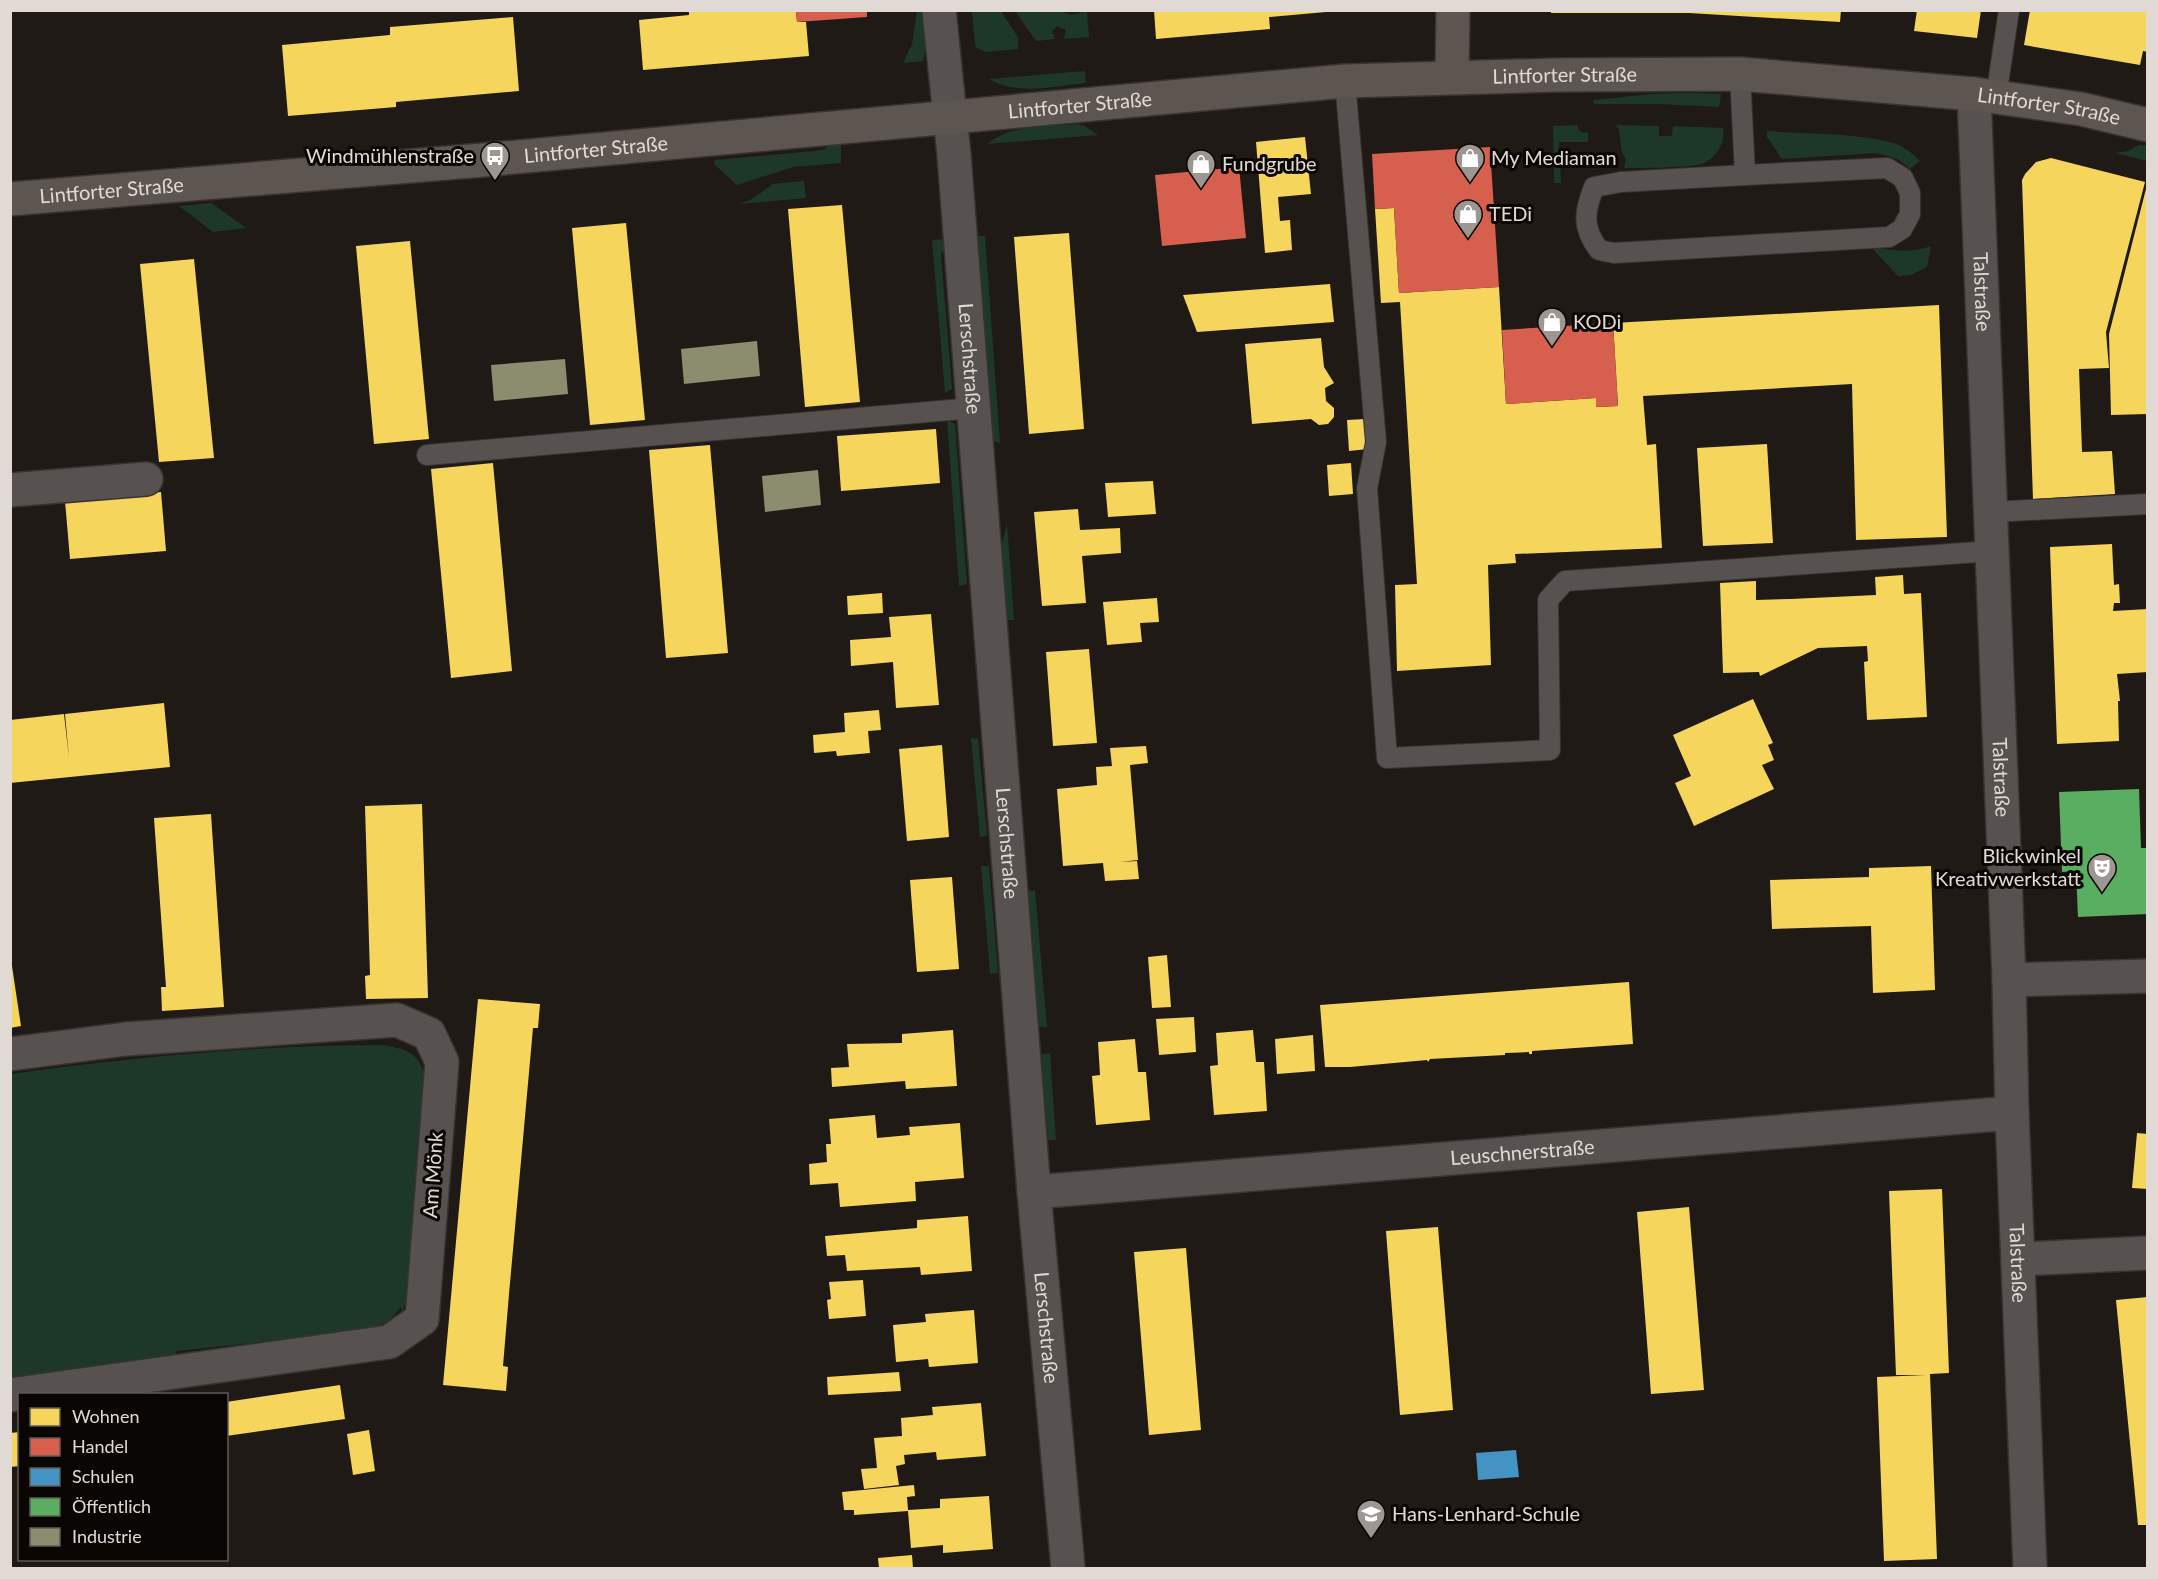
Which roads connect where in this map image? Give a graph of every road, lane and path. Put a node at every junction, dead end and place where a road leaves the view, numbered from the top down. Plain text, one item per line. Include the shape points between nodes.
1 (939, 10) edge
2 (1453, 10) edge
3 (2009, 10) edge
4 (1740, 74) junction
5 (1452, 78) junction
6 (1345, 81) junction
7 (1985, 95) junction
8 (950, 116) junction
9 (2148, 125) edge
10 (1745, 175) junction
11 (10, 199) edge
12 (974, 408) junction
13 (427, 455) dead end
14 (146, 479) dead end
15 (10, 490) edge
16 (2148, 504) edge
17 (1991, 512) junction
18 (1993, 551) junction
19 (2148, 976) edge
20 (2009, 980) junction
21 (10, 1054) edge
22 (2012, 1113) junction
23 (1034, 1192) junction
24 (2148, 1253) edge
25 (2019, 1259) junction
26 (24, 1393) edge
27 (1068, 1569) edge
28 (2030, 1569) edge

1 - 8 street
2 - 5 street
3 - 7 lane
4 - 5 street, Lintforter Straße
4 - 7 street, Lintforter Straße
4 - 10 lane
5 - 6 street, Lintforter Straße
6 - 8 street, Lintforter Straße
6 - 18 lane via 1376,442 1367,488 1387,758 1550,750 1548,600 1565,581
7 - 9 street, Lintforter Straße via 2081,109
7 - 17 street, Talstraße
8 - 11 street, Lintforter Straße
8 - 12 street, Lerschstraße
10 - 10 lane via 1621,182 1594,188 1585,218 1590,238 1599,250 1614,253 1889,237 1902,229 1910,214 1910,193 1903,178 1887,168
12 - 13 lane
12 - 23 street, Lerschstraße
14 - 15 street
16 - 17 lane
17 - 18 street, Talstraße
18 - 20 street, Talstraße
19 - 20 street
20 - 22 street, Talstraße
21 - 26 street, Am Mönk via 126,1039 397,1020 429,1034 442,1062 422,1319 389,1342
22 - 23 street, Leuschnerstraße
22 - 25 street, Talstraße
23 - 27 street, Lerschstraße
24 - 25 street
25 - 28 street, Talstraße

